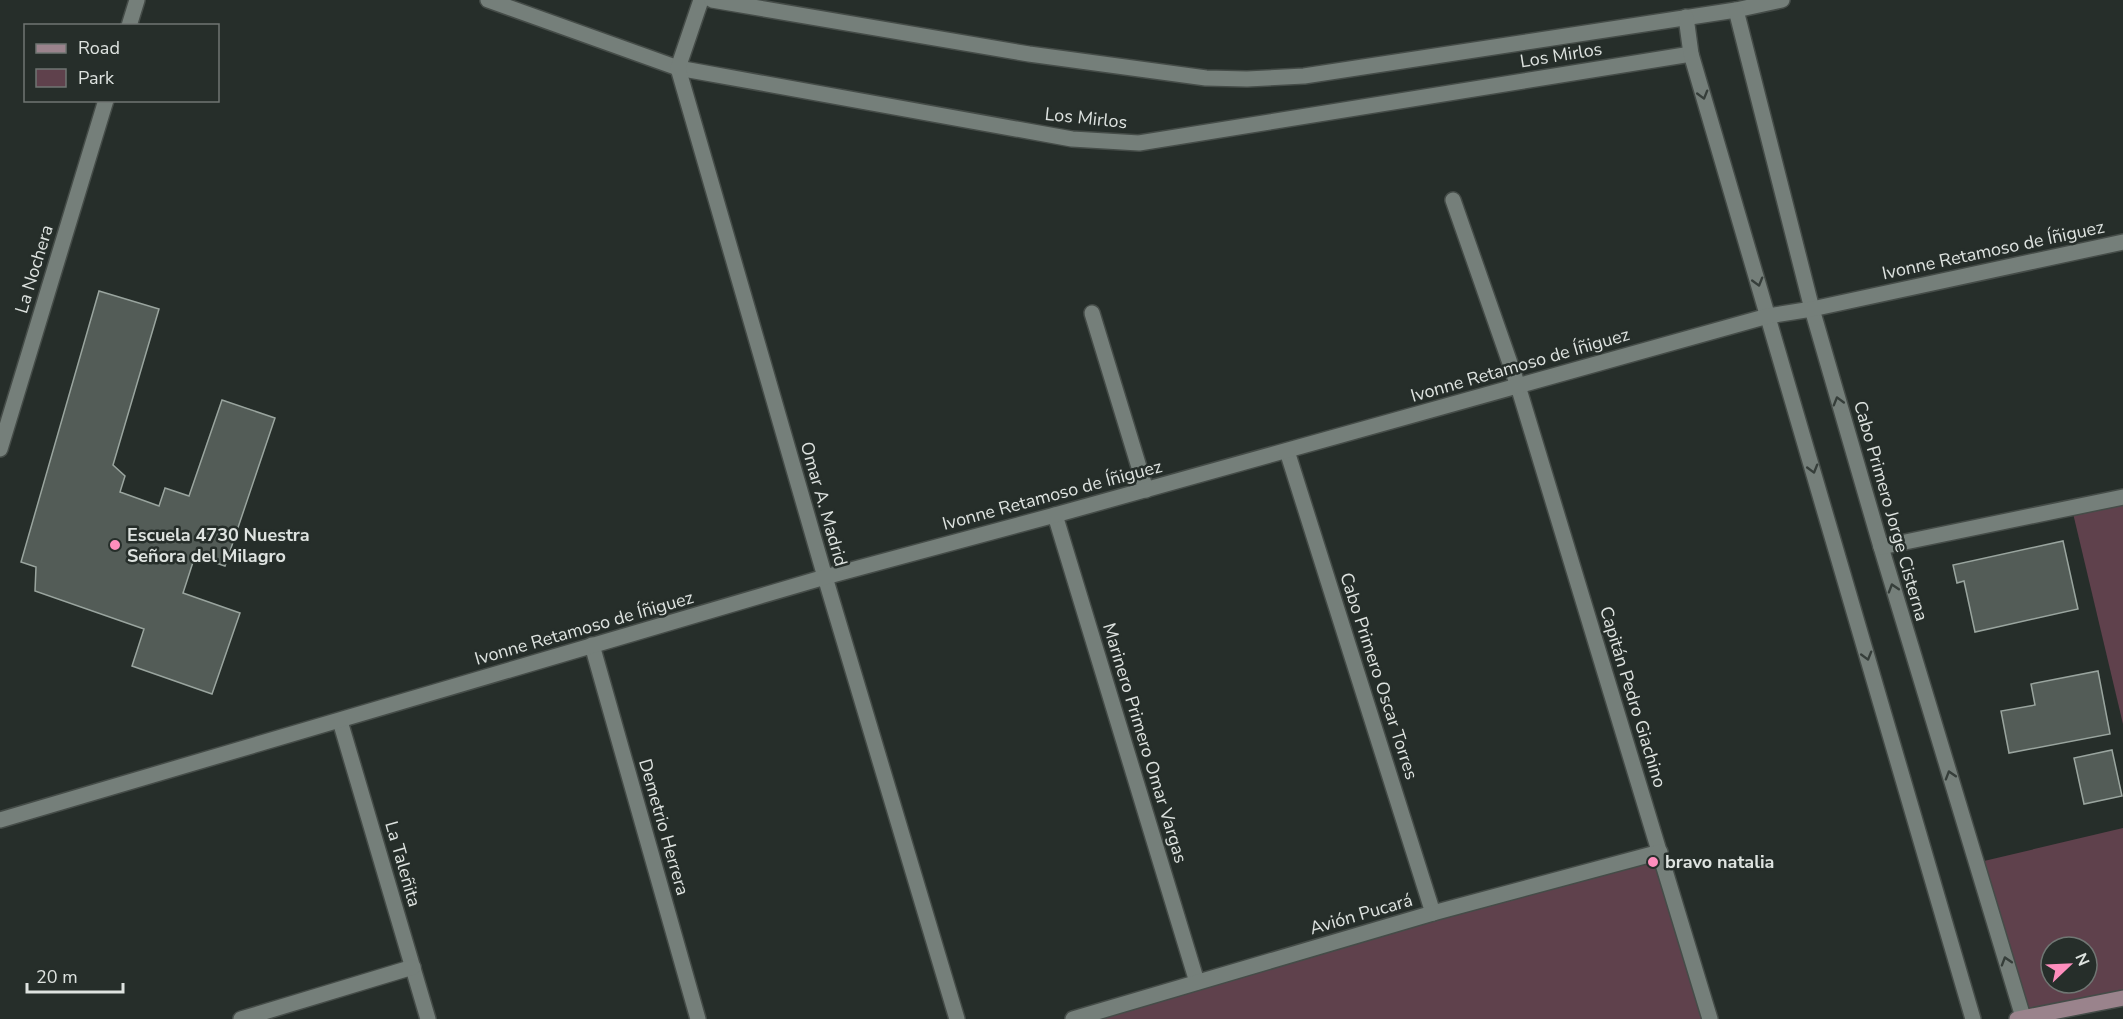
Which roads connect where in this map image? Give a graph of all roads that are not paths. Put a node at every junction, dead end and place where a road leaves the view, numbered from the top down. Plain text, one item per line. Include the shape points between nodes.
1 (137, 0) edge
2 (488, 0) edge
3 (701, 0) edge
4 (712, 0) edge
5 (1782, 0) edge
6 (1736, 10) junction
7 (1686, 17) junction
8 (130, 24) edge
9 (1691, 54) junction
10 (678, 68) junction
11 (105, 102) edge
12 (1453, 200) dead end
13 (2123, 242) edge
14 (1812, 309) junction
15 (1092, 313) dead end
16 (1768, 316) junction
17 (1518, 386) junction
18 (0, 449) edge
19 (1287, 451) junction
20 (1146, 490) junction
21 (2123, 497) edge
22 (1055, 515) junction
23 (1881, 547) junction
24 (825, 577) junction
25 (592, 645) junction
26 (340, 721) junction
27 (0, 820) edge
28 (1660, 852) junction
29 (1433, 913) junction
30 (413, 967) junction
31 (1197, 982) junction
32 (2123, 998) edge
33 (2021, 1018) edge
34 (241, 1019) edge
35 (428, 1019) edge
36 (698, 1019) edge
37 (957, 1019) edge
38 (1073, 1019) edge
39 (1710, 1019) edge
40 (1973, 1019) edge

1 - 8 street
2 - 10 street, Los Mirlos
3 - 10 street
4 - 7 street, Los Mirlos via 1029,54 1206,78 1247,79 1304,76
5 - 6 street, Los Mirlos
6 - 7 street, Los Mirlos
6 - 14 street, Cabo Primero Jorge Cisterna
7 - 9 street
9 - 10 street, Los Mirlos via 1138,143 1072,139
9 -> 16 street
10 - 24 street, Omar A. Madrid
11 - 18 street, La Nochera
12 - 17 street, Capitán Pedro Giachino
13 - 14 street, Ivonne Retamoso de Íñiguez
14 - 16 street, Ivonne Retamoso de Íñiguez
23 -> 14 street, Cabo Primero Jorge Cisterna
15 - 20 street
16 - 17 street, Ivonne Retamoso de Íñiguez
16 -> 40 street
17 - 19 street, Ivonne Retamoso de Íñiguez
17 - 28 street, Capitán Pedro Giachino
19 - 20 street, Ivonne Retamoso de Íñiguez
19 - 29 street, Cabo Primero Oscar Torres
20 - 22 street, Ivonne Retamoso de Íñiguez
21 - 23 street
22 - 24 street, Ivonne Retamoso de Íñiguez
22 - 31 street, Marinero Primero Omar Vargas
33 -> 23 street, Cabo Primero Jorge Cisterna
24 - 25 street, Ivonne Retamoso de Íñiguez
24 - 37 street, Omar A. Madrid
25 - 26 street, Ivonne Retamoso de Íñiguez
25 - 36 street, Demetrio Herrera
26 - 27 street, Ivonne Retamoso de Íñiguez
26 - 30 street, La Taleñita
28 - 29 street, Avión Pucará
28 - 39 street, Capitán Pedro Giachino
29 - 31 street, Avión Pucará
30 - 34 street
30 - 35 street, La Taleñita
31 - 38 street, Avión Pucará
32 - 33 street

